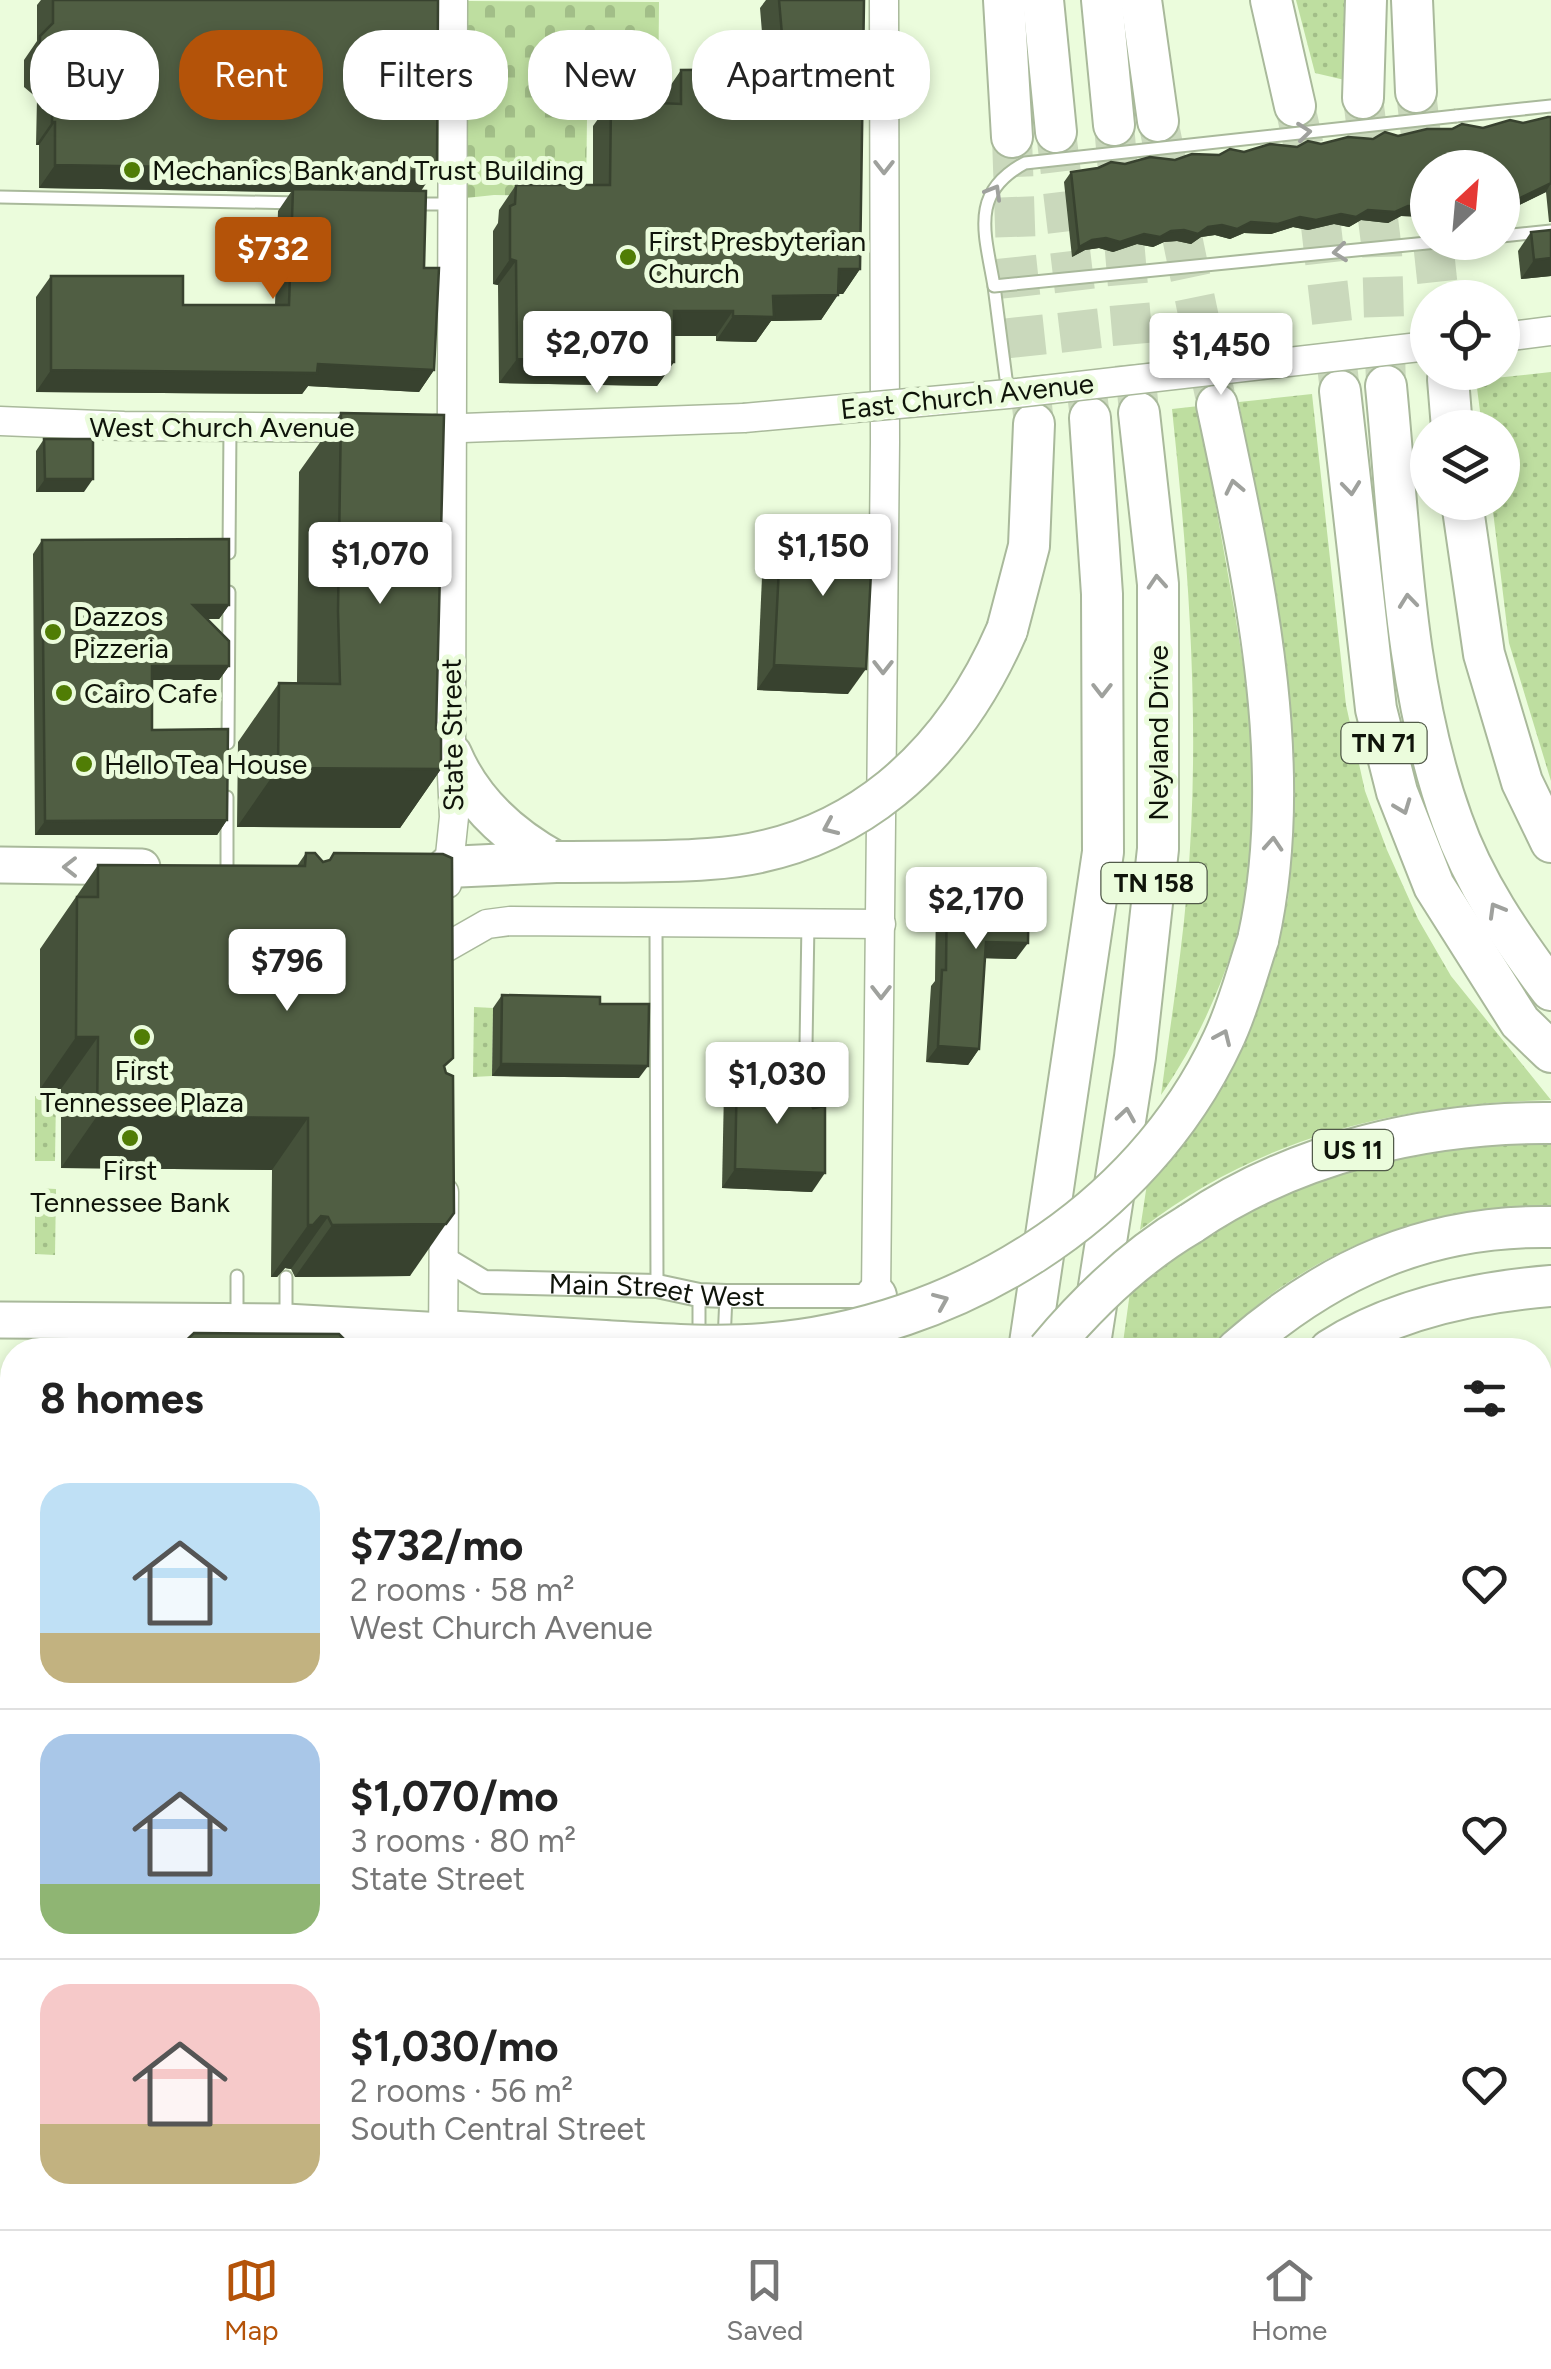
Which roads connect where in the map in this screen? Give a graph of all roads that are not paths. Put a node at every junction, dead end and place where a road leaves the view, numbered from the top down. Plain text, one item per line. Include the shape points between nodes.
1 (453, 0) edge
2 (884, 0) edge
3 (1004, 0) edge
4 (1043, 0) edge
5 (1102, 0) edge
6 (1141, 0) edge
7 (1272, 0) edge
8 (1366, 0) edge
9 (1412, 0) edge
10 (1416, 92) tunnel mouth
11 (1363, 98) tunnel mouth
12 (1295, 106) tunnel mouth
13 (1551, 106) edge
14 (1158, 121) tunnel mouth
15 (1114, 126) tunnel mouth
16 (1056, 132) tunnel mouth
17 (1012, 137) tunnel mouth
18 (0, 197) edge
19 (306, 203) edge
20 (398, 204) edge
21 (452, 204) junction
22 (1551, 230) edge
23 (1520, 234) edge
24 (1410, 245) edge
25 (994, 286) junction
26 (1551, 332) edge
27 (1520, 335) edge
28 (1410, 364) edge
29 (1386, 386) tunnel mouth
30 (1340, 391) tunnel mouth
31 (1008, 394) junction
32 (1217, 404) tunnel mouth
33 (1139, 413) tunnel mouth
34 (744, 418) joint
35 (1090, 418) tunnel mouth
36 (0, 421) edge
37 (1034, 424) tunnel mouth
38 (230, 428) junction
39 (451, 430) junction
40 (1465, 520) edge
41 (229, 566) edge
42 (228, 586) edge
43 (451, 754) junction
44 (228, 763) edge
45 (228, 783) edge
46 (1551, 842) edge
47 (556, 862) junction
48 (0, 865) edge
49 (432, 867) junction
50 (240, 871) joint
51 (656, 921) junction
52 (808, 922) junction
53 (881, 924) junction
54 (1551, 990) edge
55 (1551, 1052) edge
56 (804, 1119) edge
57 (1541, 1123) edge
58 (444, 1171) edge
59 (1551, 1227) edge
60 (444, 1258) junction
61 (237, 1276) dead end
62 (286, 1277) dead end
63 (657, 1286) junction
64 (1551, 1286) edge
65 (699, 1295) junction
66 (726, 1296) junction
67 (876, 1296) junction
68 (0, 1320) edge
69 (237, 1322) junction
70 (286, 1322) junction
71 (426, 1338) edge
72 (443, 1338) edge
73 (698, 1338) edge
74 (724, 1338) edge
75 (805, 1338) edge
76 (876, 1338) edge
77 (1031, 1338) edge
78 (1058, 1338) edge
79 (1091, 1338) edge
80 (1252, 1338) edge
81 (1356, 1338) edge

1 - 21 street, State Street
2 -> 53 street
3 - 17 highway
4 - 16 highway
5 - 15 highway
6 - 14 highway
7 - 12 highway
8 - 11 highway
9 - 10 highway
25 -> 13 lane, bridge via 985,208 1006,173 1025,162
18 - 19 lane
20 - 21 lane
21 - 39 street, State Street
22 - 23 lane
24 -> 25 lane, bridge
25 - 31 lane
26 - 27 street
28 - 31 street, East Church Avenue, bridge
54 -> 29 highway, TN 71 via 1475,873 1436,768 1418,701
30 -> 55 highway, TN 71 via 1376,708 1397,792 1434,886 1520,1022
31 - 34 street, East Church Avenue, bridge
75 -> 32 highway, bridge via 860,1330 970,1288 1040,1249 1126,1176 1194,1092 1224,1040 1269,891 1274,768 1244,543
79 -> 33 highway, Neyland Drive / TN 158 via 1135,1057 1158,849 1158,584
34 - 39 street, West Church Avenue
35 -> 77 highway, Neyland Drive / TN 158 via 1102,594 1102,852
36 - 38 street, West Church Avenue
37 -> 47 highway, bridge via 1029,546 1008,630 989,672 915,770 847,820 761,852
38 - 39 street, West Church Avenue
38 - 41 lane
39 - 43 street, State Street
40 - 46 highway via 1484,654 1522,782
42 - 44 lane
43 - 47 highway via 486,810
43 - 49 street, State Street via 454,817
45 - 50 lane
47 - 49 highway
50 -> 48 main road
49 - 51 street, State Street via 445,958 487,924
51 - 52 street
51 - 63 lane
52 - 53 street
52 - 56 lane
53 -> 67 street
57 - 78 highway, US 11, bridge via 1399,1137 1289,1170 1160,1242
58 - 60 street
59 - 80 highway via 1454,1234 1395,1250 1303,1298
60 - 63 street, Main Street West via 484,1282
60 - 72 street
61 - 69 lane
62 - 70 lane
63 - 65 street, Main Street West
64 - 81 highway via 1462,1298
65 - 66 street, Main Street West
65 - 73 lane
66 - 67 street, Main Street West
66 - 74 lane
67 - 76 highway
68 - 69 main road
69 - 70 main road
70 - 71 main road

